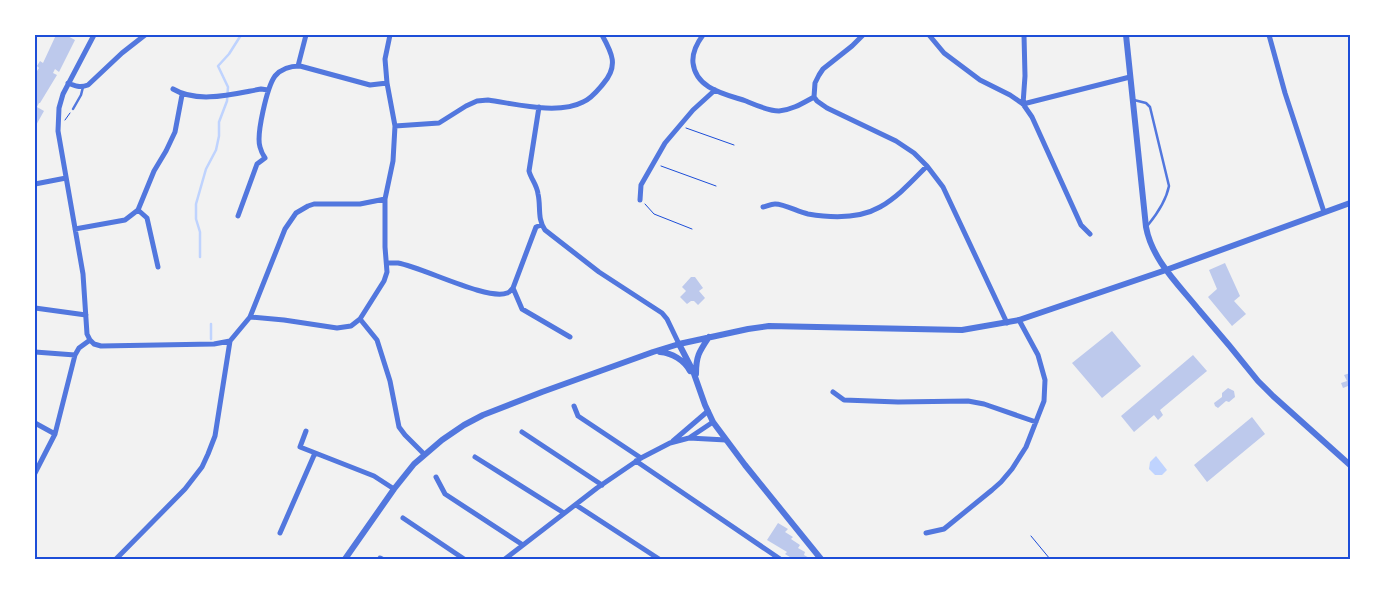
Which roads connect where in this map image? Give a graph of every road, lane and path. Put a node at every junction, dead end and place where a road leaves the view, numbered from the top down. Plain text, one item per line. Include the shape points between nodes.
1 (94, 35) edge
2 (145, 35) edge
3 (306, 35) edge
4 (390, 35) edge
5 (602, 35) edge
6 (703, 35) edge
7 (863, 35) edge
8 (929, 35) edge
9 (1024, 35) edge
10 (1126, 35) edge
11 (1270, 35) edge
12 (298, 66) junction
13 (1130, 77) junction
14 (68, 83) junction
15 (386, 83) junction
16 (83, 87) junction
17 (173, 89) dead end
18 (268, 90) junction
19 (715, 90) junction
20 (182, 94) junction
21 (814, 97) junction
22 (1132, 100) junction
23 (1024, 104) junction
24 (539, 107) junction
25 (73, 109) dead end
26 (679, 125) junction
27 (395, 126) junction
28 (734, 145) dead end
29 (653, 163) junction
30 (928, 166) junction
31 (66, 178) junction
32 (35, 184) edge
33 (716, 186) dead end
34 (385, 199) junction
35 (640, 200) joint
36 (1350, 203) edge
37 (763, 206) dead end
38 (138, 210) junction
39 (1324, 212) junction
40 (238, 216) dead end
41 (541, 225) junction
42 (1146, 227) junction
43 (75, 229) junction
44 (692, 229) dead end
45 (1090, 234) dead end
46 (387, 263) junction
47 (158, 267) dead end
48 (1166, 270) junction
49 (513, 288) junction
50 (35, 308) edge
51 (86, 315) junction
52 (250, 317) junction
53 (360, 319) junction
54 (1019, 320) junction
55 (1007, 323) junction
56 (570, 337) dead end
57 (709, 337) junction
58 (90, 340) junction
59 (230, 341) junction
60 (679, 344) junction
61 (35, 352) edge
62 (653, 352) junction
63 (75, 355) junction
64 (677, 358) junction
65 (696, 380) junction
66 (833, 392) dead end
67 (574, 406) dead end
68 (708, 411) junction
69 (713, 422) junction
70 (1036, 422) junction
71 (35, 423) edge
72 (306, 430) dead end
73 (522, 432) dead end
74 (55, 434) junction
75 (689, 438) junction
76 (726, 440) junction
77 (670, 443) junction
78 (314, 453) junction
79 (424, 454) junction
80 (475, 457) dead end
81 (639, 460) junction
82 (1350, 465) edge
83 (35, 474) edge
84 (436, 476) dead end
85 (602, 485) junction
86 (394, 489) junction
87 (576, 505) junction
88 (564, 514) junction
89 (403, 518) dead end
90 (280, 533) dead end
91 (926, 534) dead end
92 (1031, 536) dead end
93 (523, 544) junction
94 (116, 559) edge
95 (345, 559) edge
96 (464, 559) edge
97 (505, 559) edge
98 (659, 559) edge
99 (780, 559) edge
100 (821, 559) edge
101 (1050, 559) edge

1 - 14 street
2 - 16 street
3 - 12 street
4 - 15 street via 385,59
5 - 24 street via 612,51 613,61 606,81 594,95 573,106
6 - 19 street via 694,50 694,70 701,81
7 - 21 street via 823,69 815,84
8 - 23 street via 944,53 980,80
9 - 23 street
10 - 13 street
11 - 39 street via 1285,93
12 - 15 street via 370,85
12 - 18 street via 280,72
13 - 22 street
13 - 23 street
14 - 16 street
14 - 31 street via 59,108 58,131
15 - 27 street
16 - 25 lane
17 - 20 street
18 - 20 street via 205,97
18 - 40 street via 259,146 265,158 257,164
19 - 21 street via 775,111 791,109
19 - 26 street
20 - 38 street via 175,132
21 - 30 street via 827,108 896,141
22 - 42 street
22 - 42 lane via 1150,107 1169,186 1156,216
23 - 45 street via 1081,225
24 - 27 street via 488,100 466,106 439,123
24 - 41 street via 529,171 538,192
26 - 28 path
26 - 29 street
27 - 34 street via 393,161
29 - 33 path
29 - 35 street via 642,185
30 - 37 street via 887,202 864,214 828,217 776,204
30 - 55 street via 943,187
31 - 32 street
31 - 43 street
34 - 46 street
34 - 52 street via 360,204 314,204 296,212 285,228
35 - 44 path via 654,214
36 - 39 street
38 - 43 street via 125,220
38 - 47 street via 147,218
39 - 48 street
41 - 49 street via 536,227
41 - 60 street via 599,272 662,313
42 - 48 street via 1152,249
43 - 51 street
46 - 49 street via 397,263 501,295
46 - 53 street via 384,281
48 - 54 street
48 - 82 street via 1258,381
49 - 56 street via 522,309
50 - 51 street
51 - 58 street
52 - 53 street via 337,328 351,326
52 - 59 street
53 - 79 street via 378,340 399,427
54 - 55 street
54 - 70 street via 1038,355 1045,380 1044,401
55 - 57 street via 962,330 770,326
57 - 60 street
57 - 65 street via 696,360
58 - 59 street via 101,346
58 - 63 street
59 - 94 street via 215,436 205,461 185,489
60 - 62 street
60 - 64 street
60 - 65 street
61 - 63 street
62 - 64 street
62 - 79 street via 484,415 464,425
63 - 74 street
64 - 65 street
65 - 68 street
66 - 70 street via 844,400 968,401
67 - 81 street via 578,416
68 - 69 street
68 - 77 street
69 - 75 street
69 - 76 street
70 - 91 street via 1026,447 1001,482 944,529
71 - 74 street
72 - 78 street via 300,447
73 - 85 street
74 - 83 street
75 - 76 street
75 - 77 street
76 - 100 street
77 - 81 street
78 - 86 street via 374,476
78 - 90 street
79 - 86 street
80 - 88 street
81 - 85 street
81 - 99 street
84 - 93 street via 445,494
85 - 87 street
86 - 95 street
87 - 88 street
87 - 98 street
88 - 93 street
89 - 96 street
92 - 101 path
93 - 97 street

